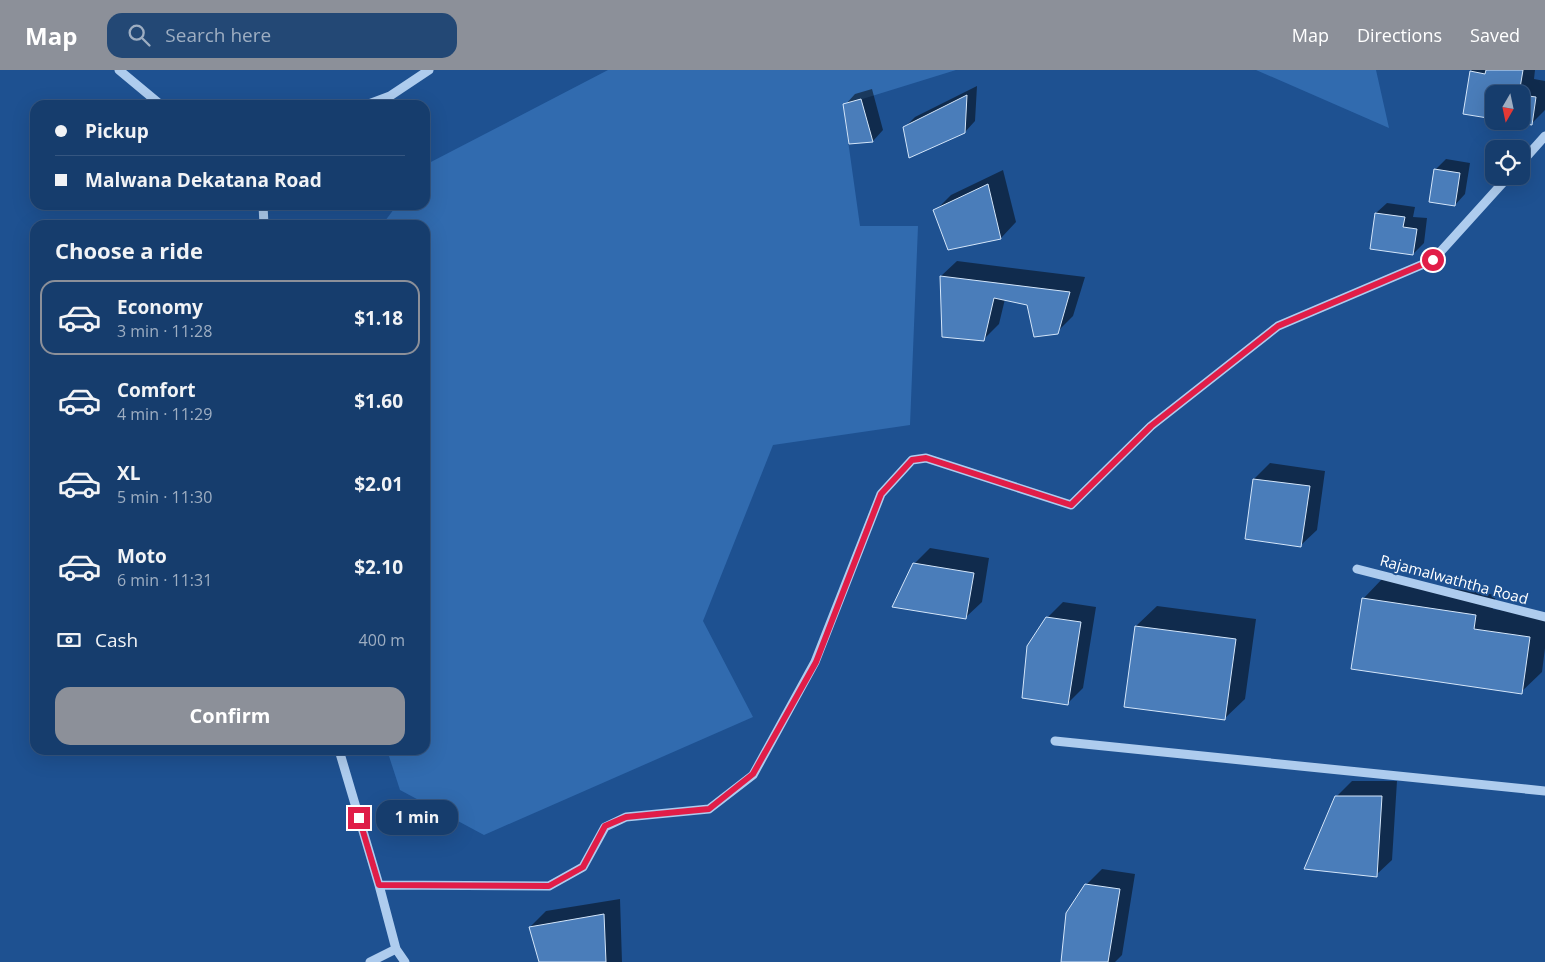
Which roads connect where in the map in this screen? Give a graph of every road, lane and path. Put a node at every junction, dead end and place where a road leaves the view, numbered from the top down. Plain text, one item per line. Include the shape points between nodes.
1 (119, 70) edge
2 (428, 70) edge
3 (155, 100) edge
4 (379, 100) edge
5 (1545, 136) edge
6 (1530, 152) edge
7 (1501, 185) edge
8 (1357, 568) dead end
9 (1545, 617) edge
10 (1055, 741) dead end
11 (340, 755) edge
12 (1545, 791) edge
13 (379, 885) junction
14 (396, 949) junction
15 (370, 962) edge
16 (405, 962) edge

1 - 3 street
2 - 4 street
5 - 6 street
7 - 13 street via 1433,260 1278,326 1151,426 1071,505 926,458 912,460 881,494 816,662 753,774 709,809 626,817 605,826 583,867 549,886
8 - 9 street, Rajamalwaththa Road
10 - 12 street
11 - 13 street
13 - 14 street
14 - 15 street
14 - 16 street

